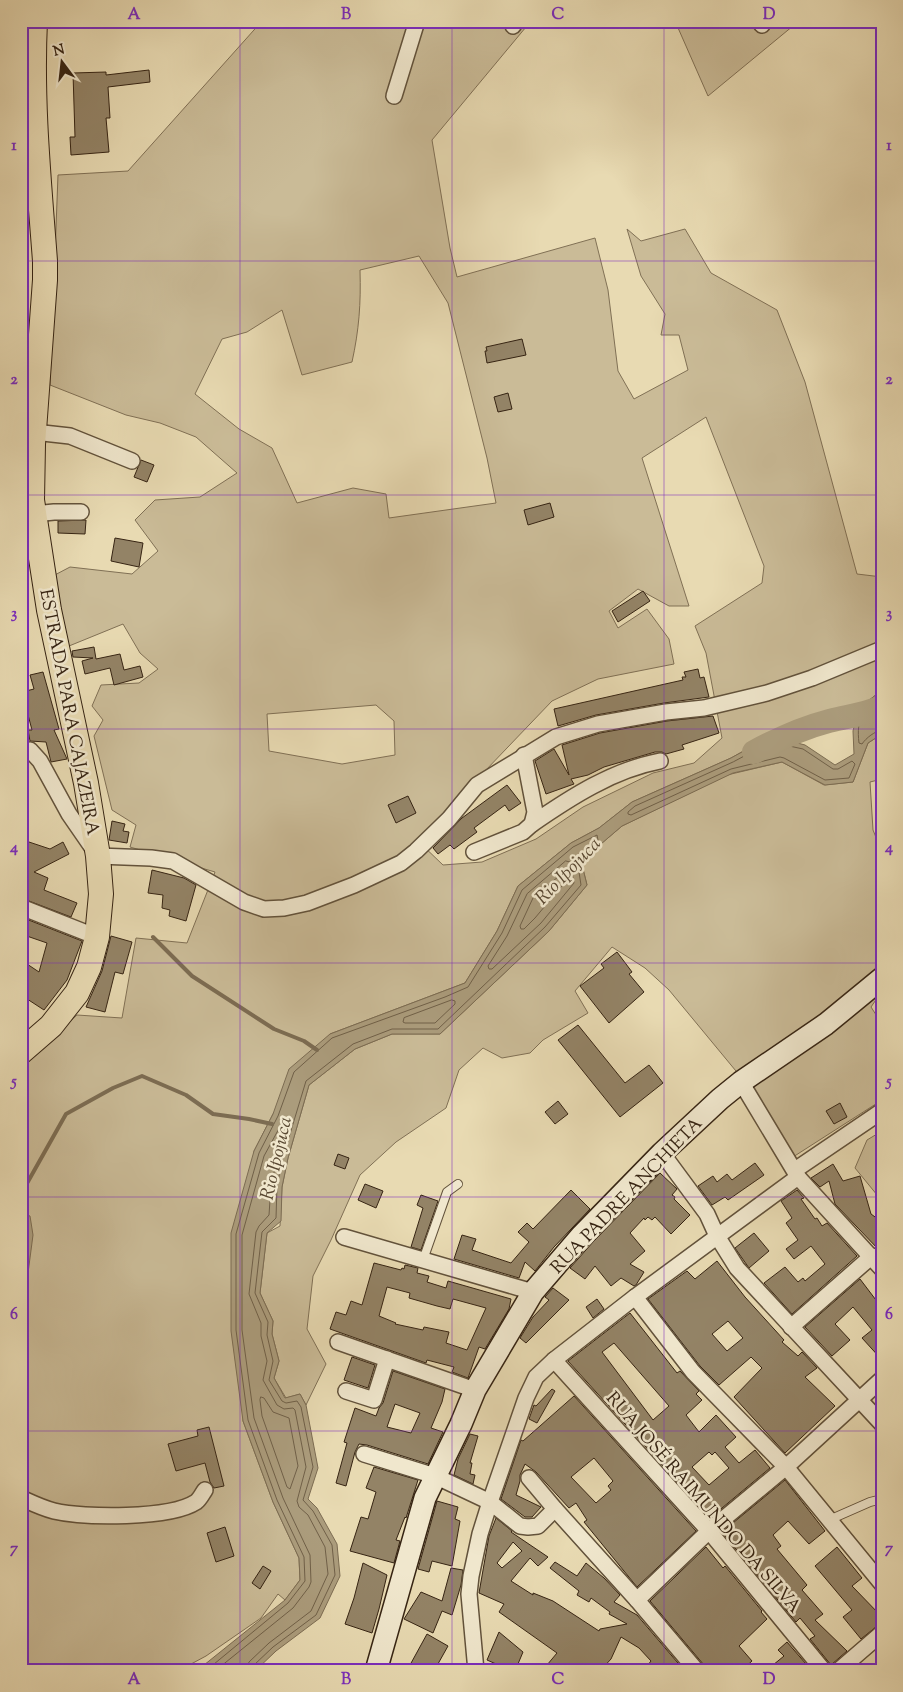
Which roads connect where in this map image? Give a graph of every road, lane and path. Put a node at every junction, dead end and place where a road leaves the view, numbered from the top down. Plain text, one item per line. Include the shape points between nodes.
1 (35, 21) edge
2 (417, 21) edge
3 (394, 96) dead end
4 (34, 432) junction
5 (132, 460) dead end
6 (82, 512) dead end
7 (34, 514) junction
8 (882, 649) edge
9 (30, 750) dead end
10 (524, 755) junction
11 (660, 761) dead end
12 (532, 824) junction
13 (474, 852) dead end
14 (98, 856) junction
15 (21, 907) edge
16 (97, 937) junction
17 (882, 978) edge
18 (21, 1052) edge
19 (741, 1082) junction
20 (882, 1111) edge
21 (662, 1153) junction
22 (796, 1173) junction
23 (458, 1184) dead end
24 (717, 1236) junction
25 (344, 1237) dead end
26 (872, 1256) junction
27 (423, 1260) junction
28 (882, 1269) edge
29 (533, 1292) junction
30 (635, 1297) junction
31 (791, 1327) junction
32 (338, 1342) dead end
33 (388, 1359) junction
34 (554, 1360) junction
35 (882, 1379) edge
36 (476, 1390) junction
37 (346, 1391) dead end
38 (860, 1399) junction
39 (882, 1424) edge
40 (364, 1454) dead end
41 (786, 1467) junction
42 (435, 1476) junction
43 (529, 1478) dead end
44 (205, 1490) dead end
45 (21, 1498) edge
46 (882, 1499) edge
47 (490, 1502) junction
48 (555, 1509) junction
49 (829, 1520) junction
50 (709, 1531) junction
51 (882, 1584) edge
52 (637, 1600) junction
53 (882, 1633) edge
54 (477, 1670) edge
55 (376, 1671) edge
56 (697, 1671) edge
57 (824, 1671) edge
58 (838, 1671) edge

1 - 4 main road, ESTRADA PARA CAJAZEIRA via 35,133 45,280
2 - 3 street
4 - 5 street via 70,436
4 - 7 main road, ESTRADA PARA CAJAZEIRA
6 - 7 street
7 - 14 main road, ESTRADA PARA CAJAZEIRA via 48,610 86,783
8 - 10 street via 766,693 704,708 598,724 556,737
9 - 14 street
10 - 12 street via 535,812
10 - 14 street via 477,785 449,819 401,863 299,905 264,909 244,902 172,861
11 - 12 street via 638,765 572,796
12 - 13 street via 523,832
14 - 16 main road, ESTRADA PARA CAJAZEIRA via 101,902
15 - 16 street
16 - 18 main road, ESTRADA PARA CAJAZEIRA via 89,967 77,993 51,1026
17 - 19 street, RUA PADRE ANCHIETA via 826,1024
19 - 21 street, RUA PADRE ANCHIETA
19 - 22 street
20 - 22 street
21 - 24 street via 707,1214
21 - 29 street, RUA PADRE ANCHIETA via 580,1236
22 - 24 street
22 - 26 street
23 - 27 lane via 447,1192
24 - 30 street
24 - 31 street via 737,1268
25 - 27 street
26 - 28 street
26 - 31 street
27 - 29 street
29 - 36 street, RUA PADRE ANCHIETA
30 - 34 street
30 - 41 street via 693,1372
31 - 38 street
32 - 33 street
33 - 36 street
33 - 37 street via 374,1400
34 - 47 street via 536,1377 526,1398
34 - 50 street, RUA JOSÉ RAIMUNDO DA SILVA
35 - 38 street
36 - 42 street, RUA PADRE ANCHIETA
38 - 39 street
38 - 41 street
40 - 42 street
41 - 49 street
41 - 50 street
42 - 47 street
42 - 55 street, RUA PADRE ANCHIETA via 419,1516
43 - 48 street
44 - 45 street via 200,1498 184,1507 142,1515 74,1514 43,1508
46 - 49 lane
47 - 48 street via 520,1526 528,1527 538,1526
47 - 54 street via 480,1534 469,1594
48 - 52 street
49 - 51 street
50 - 52 street
50 - 57 street, RUA JOSÉ RAIMUNDO DA SILVA
52 - 56 street
53 - 58 street

